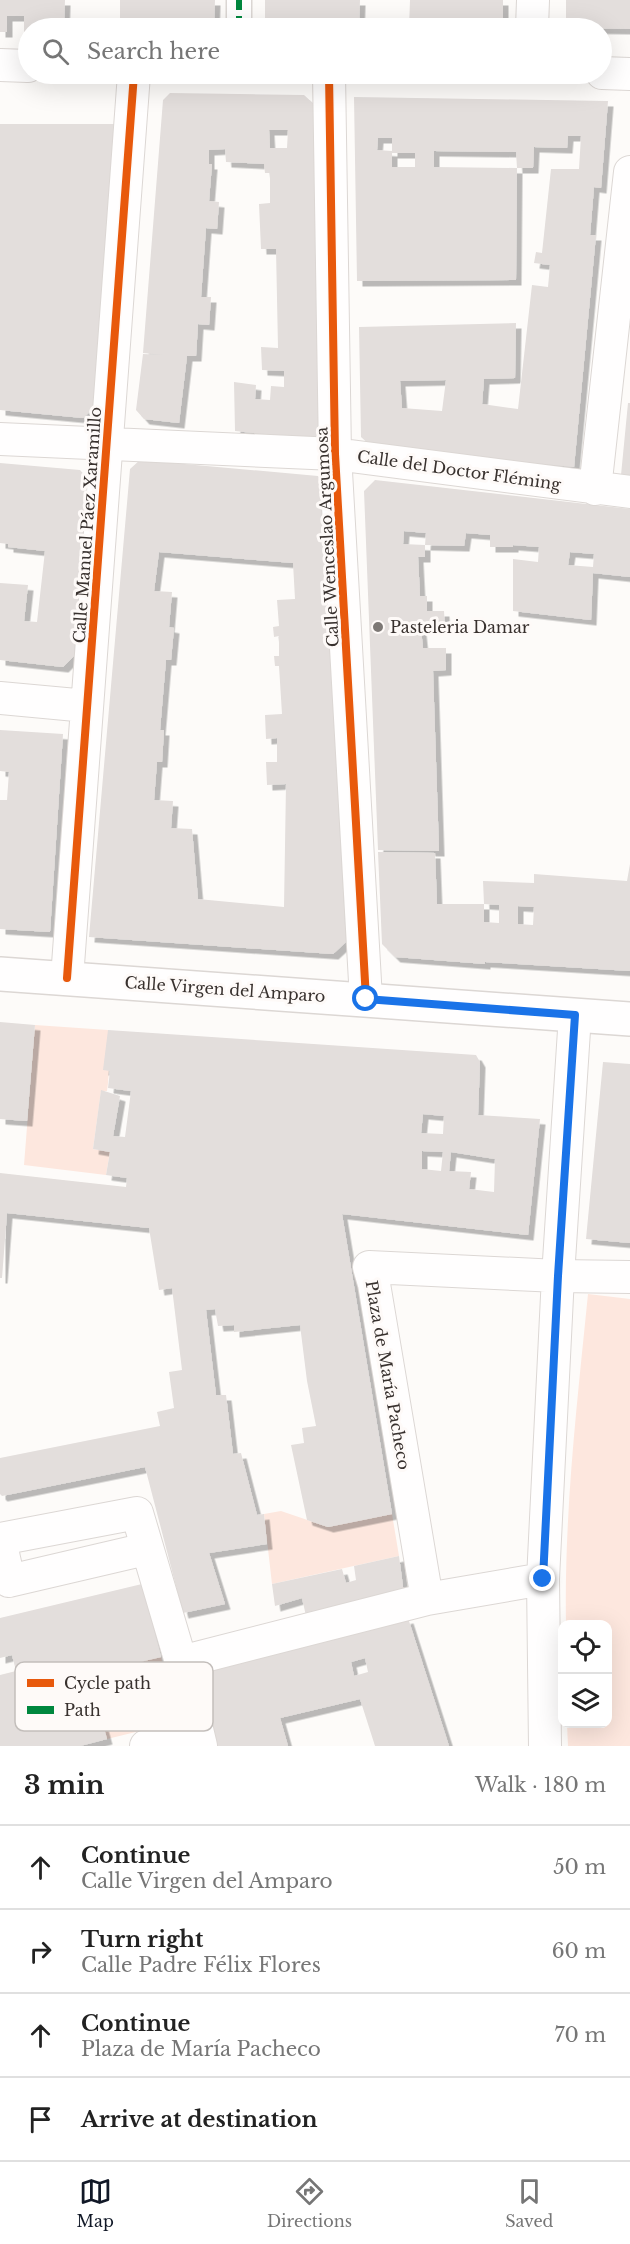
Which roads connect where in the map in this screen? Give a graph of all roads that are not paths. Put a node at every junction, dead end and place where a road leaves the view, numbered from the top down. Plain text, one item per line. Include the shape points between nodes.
1 (239, 0) edge
2 (532, 0) edge
3 (239, 18) edge
4 (532, 18) edge
5 (0, 65) edge
6 (18, 66) edge
7 (612, 73) edge
8 (630, 74) edge
9 (133, 84) edge
10 (329, 84) edge
11 (630, 172) edge
12 (0, 439) edge
13 (106, 444) junction
14 (335, 454) junction
15 (596, 489) junction
16 (630, 492) edge
17 (0, 698) edge
18 (87, 706) junction
19 (0, 974) edge
20 (67, 978) junction
21 (366, 999) junction
22 (575, 1015) junction
23 (630, 1019) edge
24 (558, 1276) junction
25 (630, 1277) edge
26 (0, 1539) edge
27 (147, 1550) junction
28 (543, 1579) junction
29 (427, 1599) junction
30 (181, 1662) joint
31 (199, 1740) edge
32 (146, 1746) edge
33 (545, 1746) edge

1 - 3 street
2 - 4 street
5 - 6 street
7 - 8 street
9 - 13 street, Calle Manuel Páez Xaramillo
10 - 14 street, Calle Wenceslao Argumosa
11 - 15 street
12 - 13 street, Calle del Doctor Fléming
13 - 14 street, Calle del Doctor Fléming
13 - 18 street, Calle Manuel Páez Xaramillo
14 - 15 street, Calle del Doctor Fléming
14 - 21 street, Calle Wenceslao Argumosa
15 - 16 street, Calle del Doctor Fléming
17 - 18 street
18 - 20 street, Calle Manuel Páez Xaramillo
19 - 20 street, Calle Virgen del Amparo
20 - 21 street, Calle Virgen del Amparo
21 - 22 street, Calle Virgen del Amparo
22 - 23 street, Calle Virgen del Amparo
22 - 24 street
24 - 25 street, Plaza de María Pacheco
24 - 28 street
24 - 29 street, Plaza de María Pacheco via 369,1267
26 - 27 street via 137,1513
26 - 27 street via 9,1581
27 - 30 street
28 - 29 street
28 - 33 street
29 - 30 street
31 - 32 street

